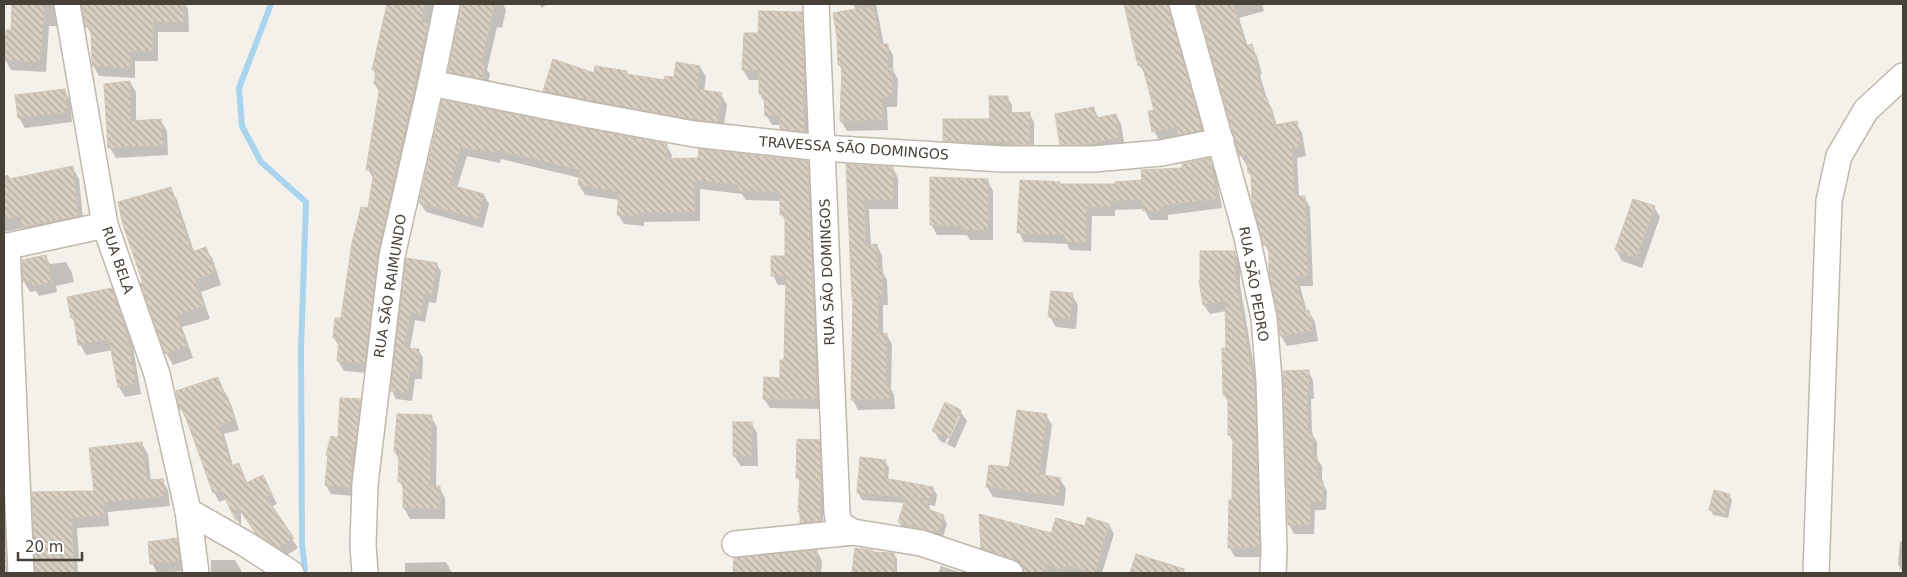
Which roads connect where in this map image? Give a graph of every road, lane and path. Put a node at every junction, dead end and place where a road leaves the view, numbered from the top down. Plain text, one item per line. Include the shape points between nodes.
1 (67, 4) edge
2 (447, 4) edge
3 (1182, 4) edge
4 (819, 5) edge
5 (1903, 76) edge
6 (431, 83) junction
7 (1221, 141) junction
8 (822, 148) junction
9 (105, 225) junction
10 (6, 247) edge
11 (188, 511) junction
12 (853, 532) junction
13 (735, 544) dead end
14 (21, 573) edge
15 (196, 573) edge
16 (291, 573) edge
17 (365, 573) edge
18 (1010, 573) edge
19 (1273, 573) edge
20 (1816, 573) edge

1 - 9 street, RUA BELA
2 - 6 street, RUA SÃO RAIMUNDO
3 - 7 street, RUA SÃO PEDRO
4 - 8 street, RUA SÃO DOMINGOS
5 - 20 street via 1866,110 1839,156 1829,201
6 - 8 street, TRAVESSA SÃO DOMINGOS via 694,134
6 - 17 street, RUA SÃO RAIMUNDO via 389,274 365,484
7 - 8 street, TRAVESSA SÃO DOMINGOS via 1161,153 1092,159 1003,159
7 - 19 street, RUA SÃO PEDRO via 1247,237 1264,318 1269,380
8 - 12 street, RUA SÃO DOMINGOS via 837,512 839,524
9 - 10 street
9 - 11 street, RUA BELA via 157,374
10 - 14 street
11 - 15 street, RUA BELA
11 - 16 street
12 - 13 street
12 - 18 street via 921,543

